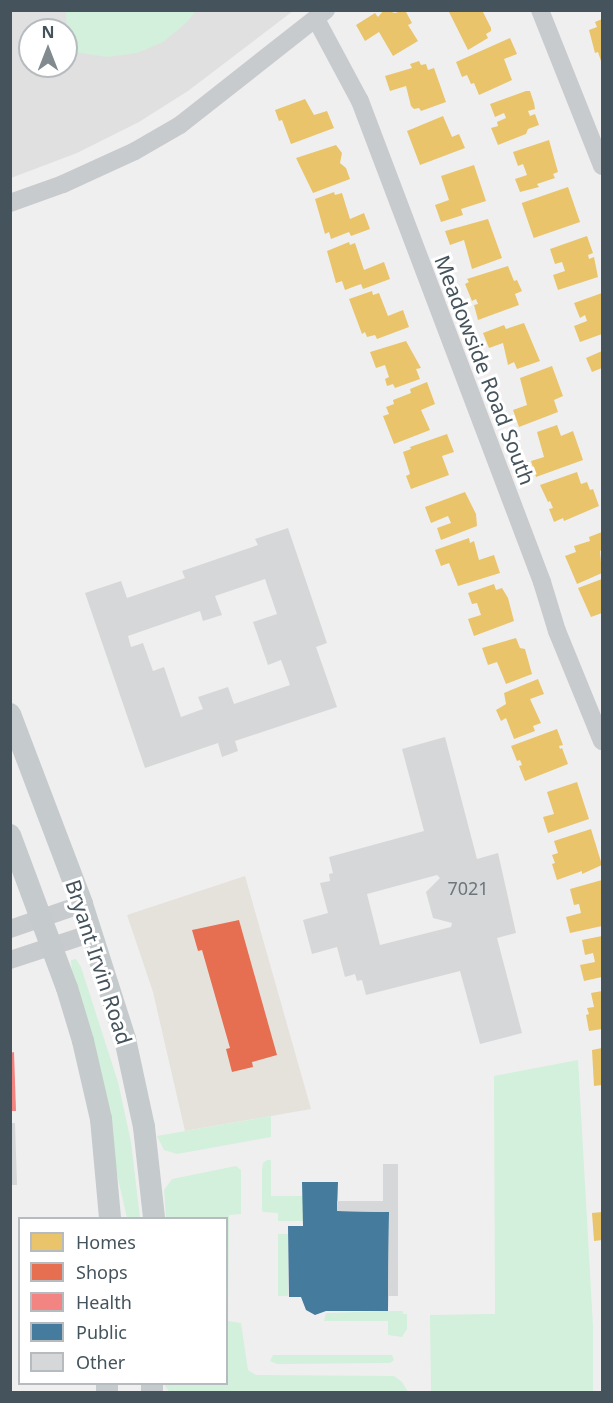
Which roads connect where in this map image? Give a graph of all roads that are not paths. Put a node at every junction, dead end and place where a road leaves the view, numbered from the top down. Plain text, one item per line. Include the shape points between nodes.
1 (540, 10) edge
2 (321, 15) edge
3 (603, 166) edge
4 (10, 203) edge
5 (10, 714) edge
6 (603, 741) edge
7 (10, 835) edge
8 (82, 904) junction
9 (42, 918) junction
10 (10, 929) edge
11 (92, 933) junction
12 (52, 946) junction
13 (10, 960) edge
14 (110, 1217) edge
15 (154, 1217) edge

1 - 3 street
2 - 4 street via 180,125 135,151
2 - 6 street, Meadowside Road South via 360,101 543,582 557,631
5 - 8 main road, Bryant Irvin Road
7 - 9 main road, Bryant Irvin Road
8 - 9 street
8 - 11 main road, Bryant Irvin Road
9 - 10 street
9 - 12 main road, Bryant Irvin Road
11 - 12 street
11 - 15 main road, Bryant Irvin Road via 136,1084
12 - 13 street
12 - 14 main road, Bryant Irvin Road via 96,1092

